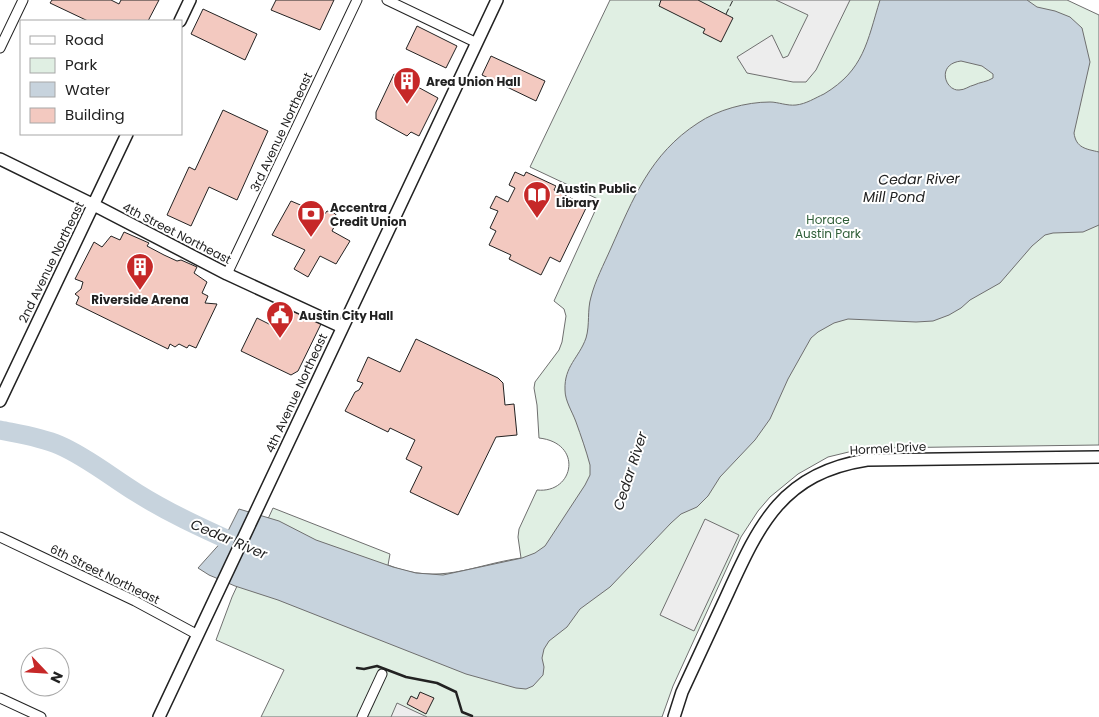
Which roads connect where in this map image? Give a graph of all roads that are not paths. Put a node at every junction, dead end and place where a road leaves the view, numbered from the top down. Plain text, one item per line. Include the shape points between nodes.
1 (23, 0) edge
2 (190, 0) edge
3 (357, 0) edge
4 (387, 0) edge
5 (497, 0) edge
6 (180, 20) edge
7 (477, 43) junction
8 (0, 48) edge
9 (127, 135) edge
10 (0, 160) edge
11 (94, 205) junction
12 (227, 274) junction
13 (342, 327) junction
14 (0, 401) edge
15 (1099, 457) edge
16 (0, 537) edge
17 (198, 635) junction
18 (382, 674) dead end
19 (0, 698) edge
20 (42, 717) edge
21 (159, 717) edge
22 (362, 717) edge
23 (674, 717) edge

1 - 8 street
2 - 6 street
3 - 12 street, 3rd Avenue Northeast
4 - 7 street
5 - 7 street, 4th Avenue Northeast
7 - 13 street, 4th Avenue Northeast
9 - 11 street, 2nd Avenue Northeast
10 - 11 street, 4th Street Northeast
11 - 12 street, 4th Street Northeast
11 - 14 street, 2nd Avenue Northeast
12 - 13 street, 4th Street Northeast
13 - 17 street, 4th Avenue Northeast
15 - 23 street, Hormel Drive via 867,460 840,466 806,481 776,506 751,542 682,692
16 - 17 street, 6th Street Northeast via 135,601
17 - 21 street, 4th Avenue Northeast
18 - 22 street
19 - 20 street

